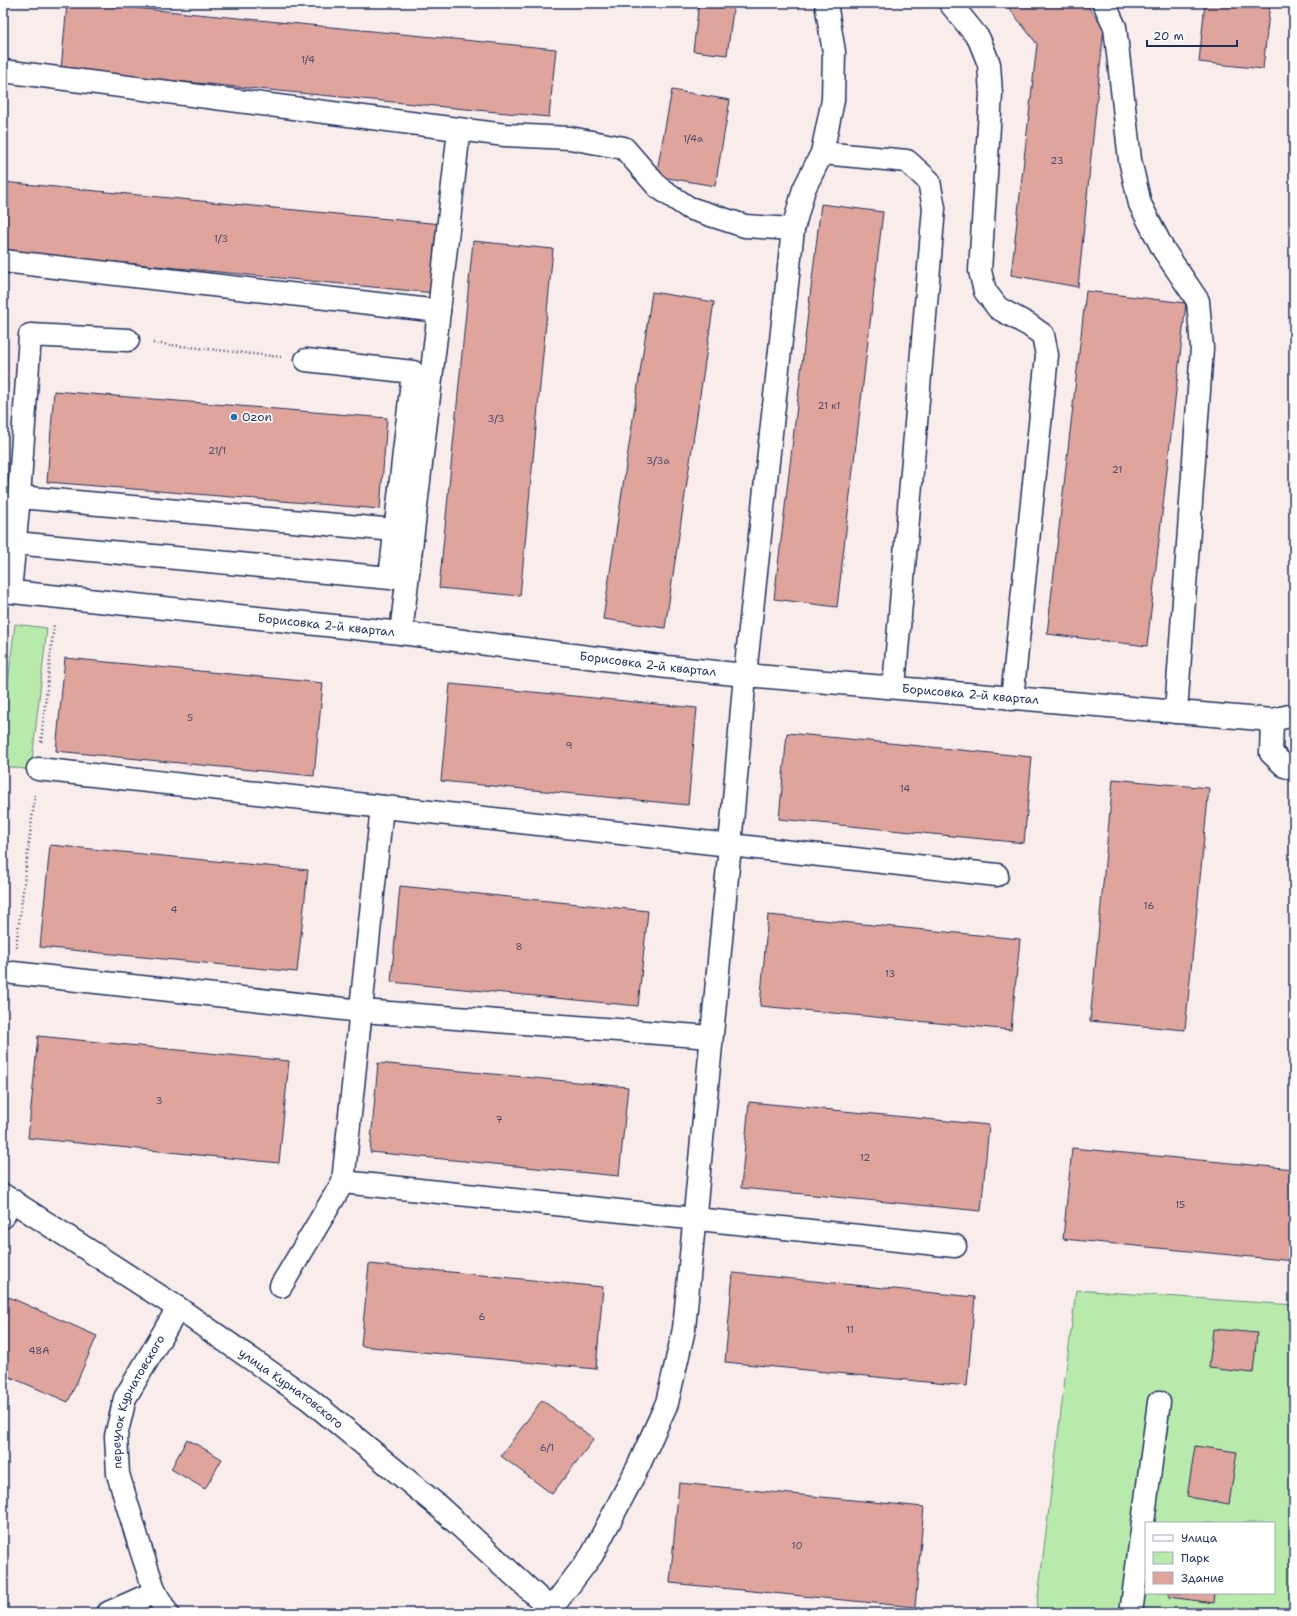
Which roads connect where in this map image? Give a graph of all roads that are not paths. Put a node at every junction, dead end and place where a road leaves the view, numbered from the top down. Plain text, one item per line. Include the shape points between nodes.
1 (826, 3) edge
2 (950, 3) edge
3 (1104, 3) edge
4 (3, 71) edge
5 (459, 130) junction
6 (822, 153) junction
7 (793, 230) junction
8 (3, 261) edge
9 (439, 311) junction
10 (128, 340) road end
11 (306, 360) road end
12 (19, 497) junction
13 (395, 530) junction
14 (15, 543) junction
15 (6, 591) edge
16 (402, 633) junction
17 (745, 675) junction
18 (894, 687) junction
19 (1012, 699) junction
20 (1176, 712) junction
21 (1294, 715) edge
22 (1272, 720) junction
23 (38, 769) dead end
24 (1294, 769) edge
25 (382, 808) junction
26 (730, 845) junction
27 (997, 875) dead end
28 (13, 973) dead end
29 (362, 1011) junction
30 (711, 1037) junction
31 (343, 1182) junction
32 (6, 1204) edge
33 (696, 1218) junction
34 (955, 1246) dead end
35 (281, 1286) dead end
36 (178, 1308) junction
37 (1159, 1402) dead end
38 (155, 1592) junction
39 (553, 1611) edge
40 (108, 1613) edge
41 (167, 1613) edge
42 (1131, 1613) edge

1 - 6 street via 834,52 833,100
2 - 19 street via 979,39 989,64 991,94 980,271 985,290 998,308 1029,325 1042,336 1047,355
3 - 20 street via 1115,27 1130,160 1140,204 1163,249 1198,301 1202,348
4 - 5 street
5 - 7 street via 570,138 624,148 658,187 689,208 745,226
5 - 9 street
6 - 7 street via 804,189
6 - 18 street via 907,161 929,181 934,208
7 - 17 street
8 - 9 street
9 - 16 street
10 - 12 street via 30,335
11 - 13 street via 413,372
12 - 13 street
12 - 14 street
13 - 14 street via 390,578
14 - 15 street
15 - 16 street, Борисовка 2-й квартал
16 - 17 street, Борисовка 2-й квартал
17 - 18 street, Борисовка 2-й квартал
17 - 26 street
18 - 19 street, Борисовка 2-й квартал
19 - 20 street, Борисовка 2-й квартал
20 - 22 street, Борисовка 2-й квартал
21 - 22 street, Борисовка 2-й квартал
22 - 24 street via 1271,753 1285,766
23 - 25 street
25 - 26 street
25 - 29 street
26 - 27 street
26 - 30 street
28 - 29 street
29 - 30 street
29 - 31 street
30 - 33 street
31 - 33 street
31 - 35 street
32 - 36 street, улица Курнатовского
33 - 34 street
33 - 39 street via 684,1329 667,1403 638,1467 592,1555
36 - 38 street, переулок Курнатовского via 125,1398 116,1436 118,1474
36 - 39 street, улица Курнатовского via 310,1400 438,1505
37 - 42 street
38 - 40 street
38 - 41 street, переулок Курнатовского

